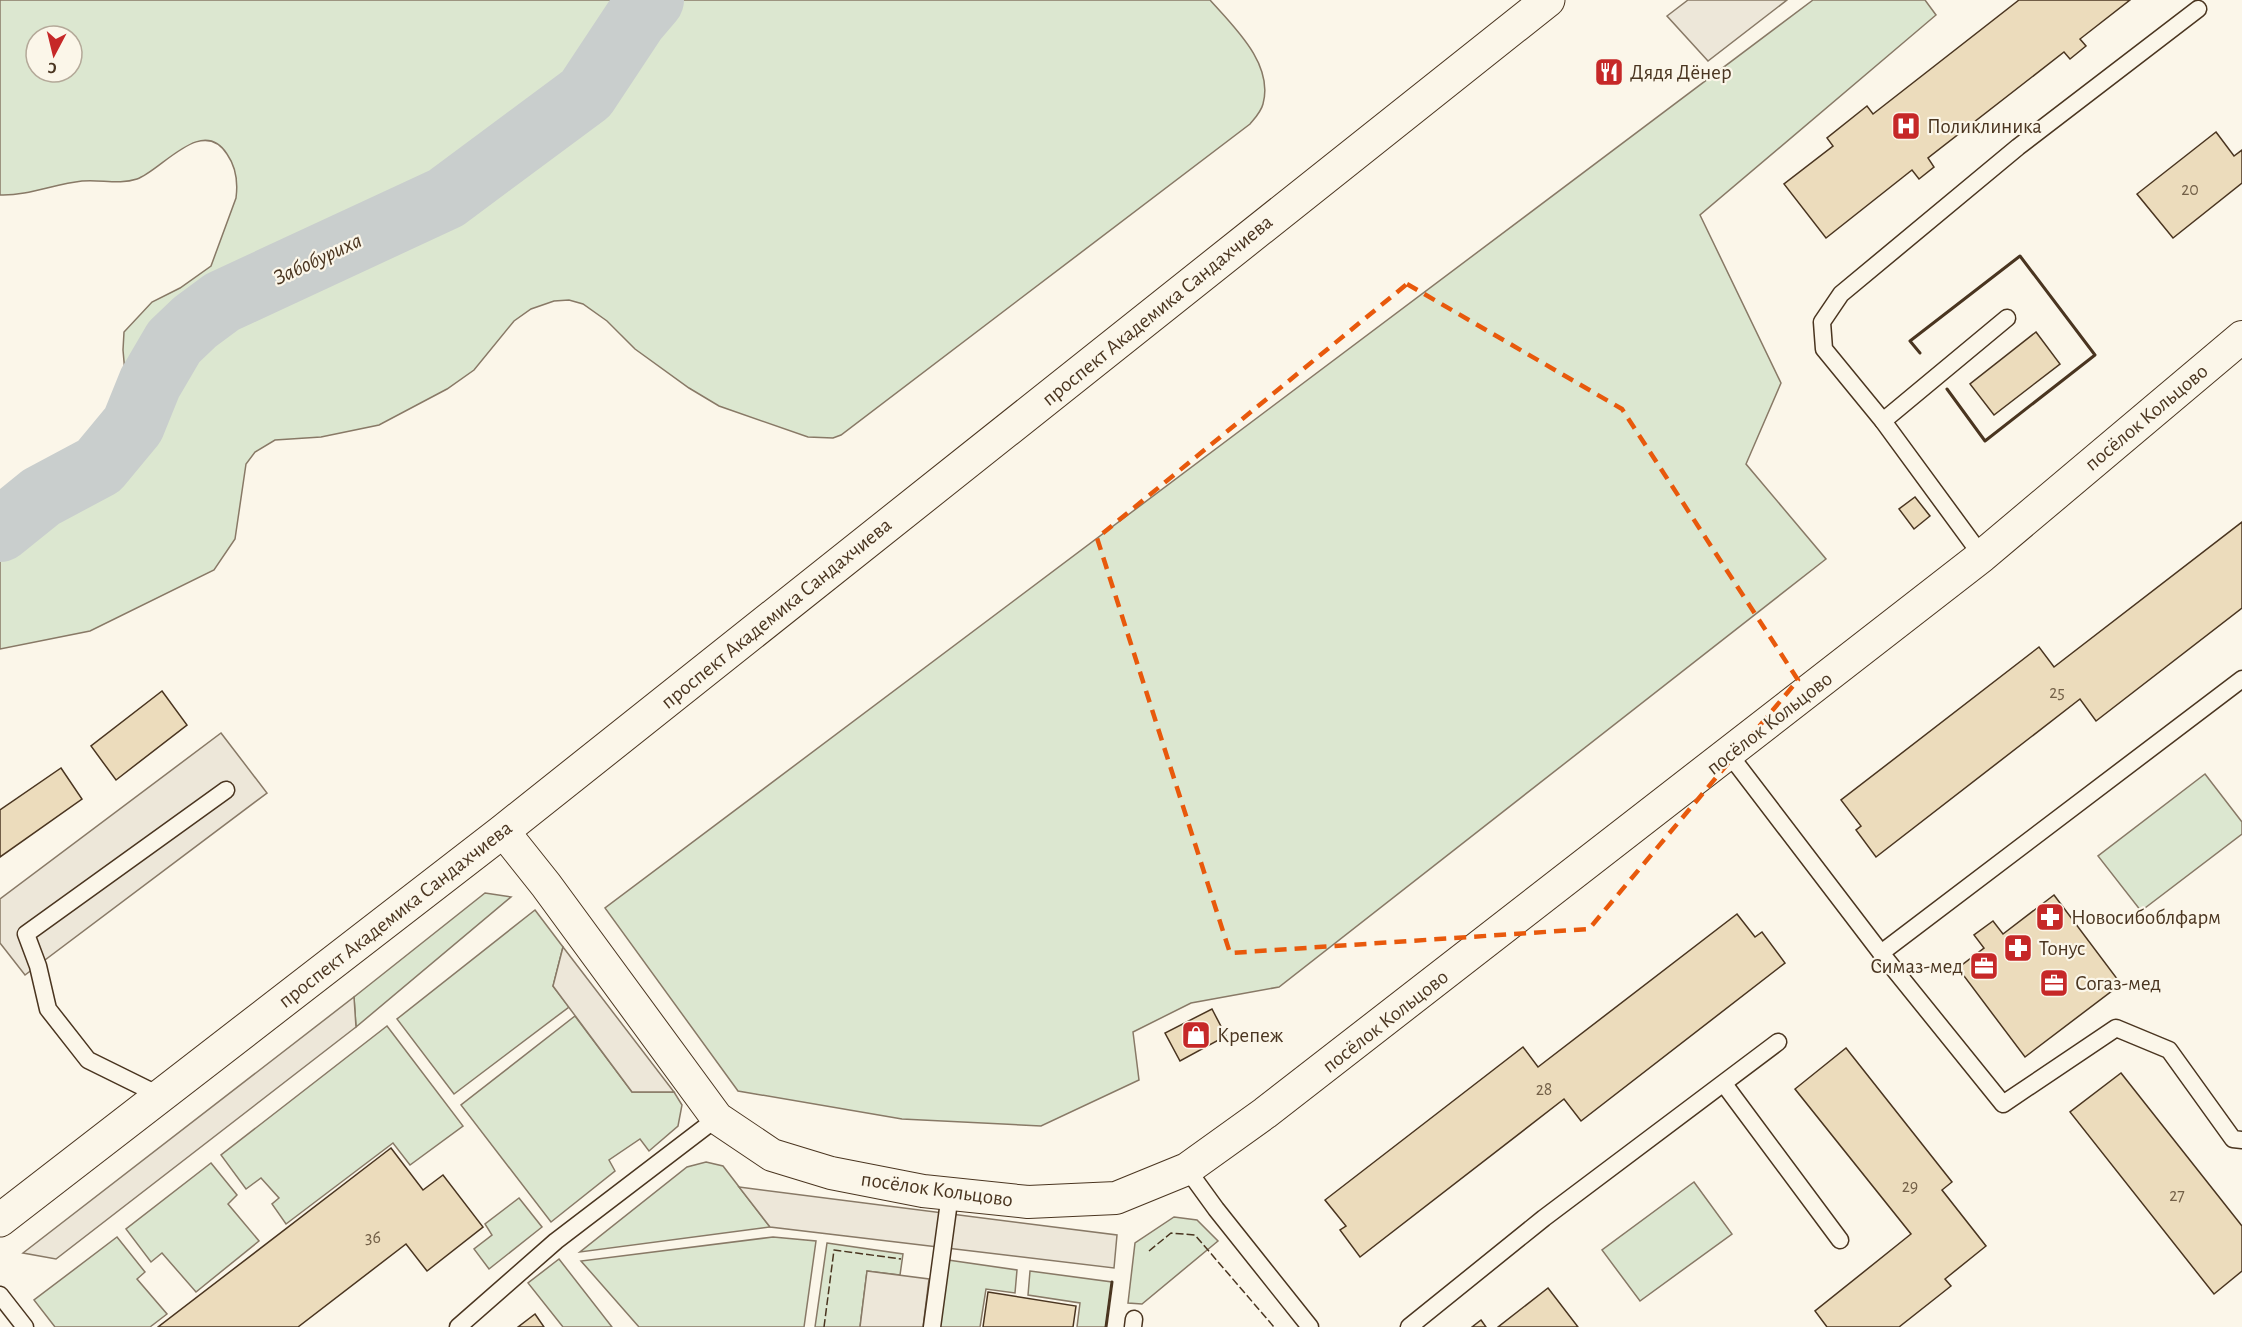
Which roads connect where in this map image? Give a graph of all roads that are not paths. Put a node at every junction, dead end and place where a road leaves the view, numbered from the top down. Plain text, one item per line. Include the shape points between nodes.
1 (1548, 0) edge
2 (2198, 9) dead end
3 (2007, 318) dead end
4 (2239, 344) edge
5 (1883, 421) junction
6 (1982, 556) junction
7 (2242, 679) edge
8 (1729, 754) junction
9 (226, 790) dead end
10 (503, 831) junction
11 (1881, 953) junction
12 (1778, 1042) dead end
13 (1724, 1083) junction
14 (161, 1096) junction
15 (717, 1118) junction
16 (2242, 1140) edge
17 (1187, 1169) junction
18 (950, 1194) junction
19 (0, 1220) edge
20 (1840, 1240) dead end
21 (0, 1295) edge
22 (25, 1327) edge
23 (458, 1327) edge
24 (932, 1327) edge
25 (1311, 1327) edge
26 (1409, 1327) edge

1 - 10 main road, проспект Академика Сандахчиева
2 - 5 lane via 2018,147 1841,294 1822,322 1824,349
3 - 5 lane
4 - 6 street, посёлок Кольцово
5 - 6 lane
6 - 8 street, посёлок Кольцово
7 - 11 lane
8 - 11 lane
8 - 17 street, посёлок Кольцово
9 - 14 lane via 26,934 48,1009 80,1051 88,1060
10 - 14 main road, проспект Академика Сандахчиева
10 - 15 street, посёлок Кольцово
11 - 16 lane via 2003,1104 2116,1028 2169,1050 2233,1139
12 - 13 lane
13 - 20 lane
13 - 26 lane via 1544,1218
14 - 19 main road, проспект Академика Сандахчиева
15 - 18 street, посёлок Кольцово via 772,1155 831,1173
15 - 23 lane via 556,1241
17 - 18 street, посёлок Кольцово via 1116,1198 1028,1202
17 - 25 lane
18 - 24 lane
21 - 22 lane

